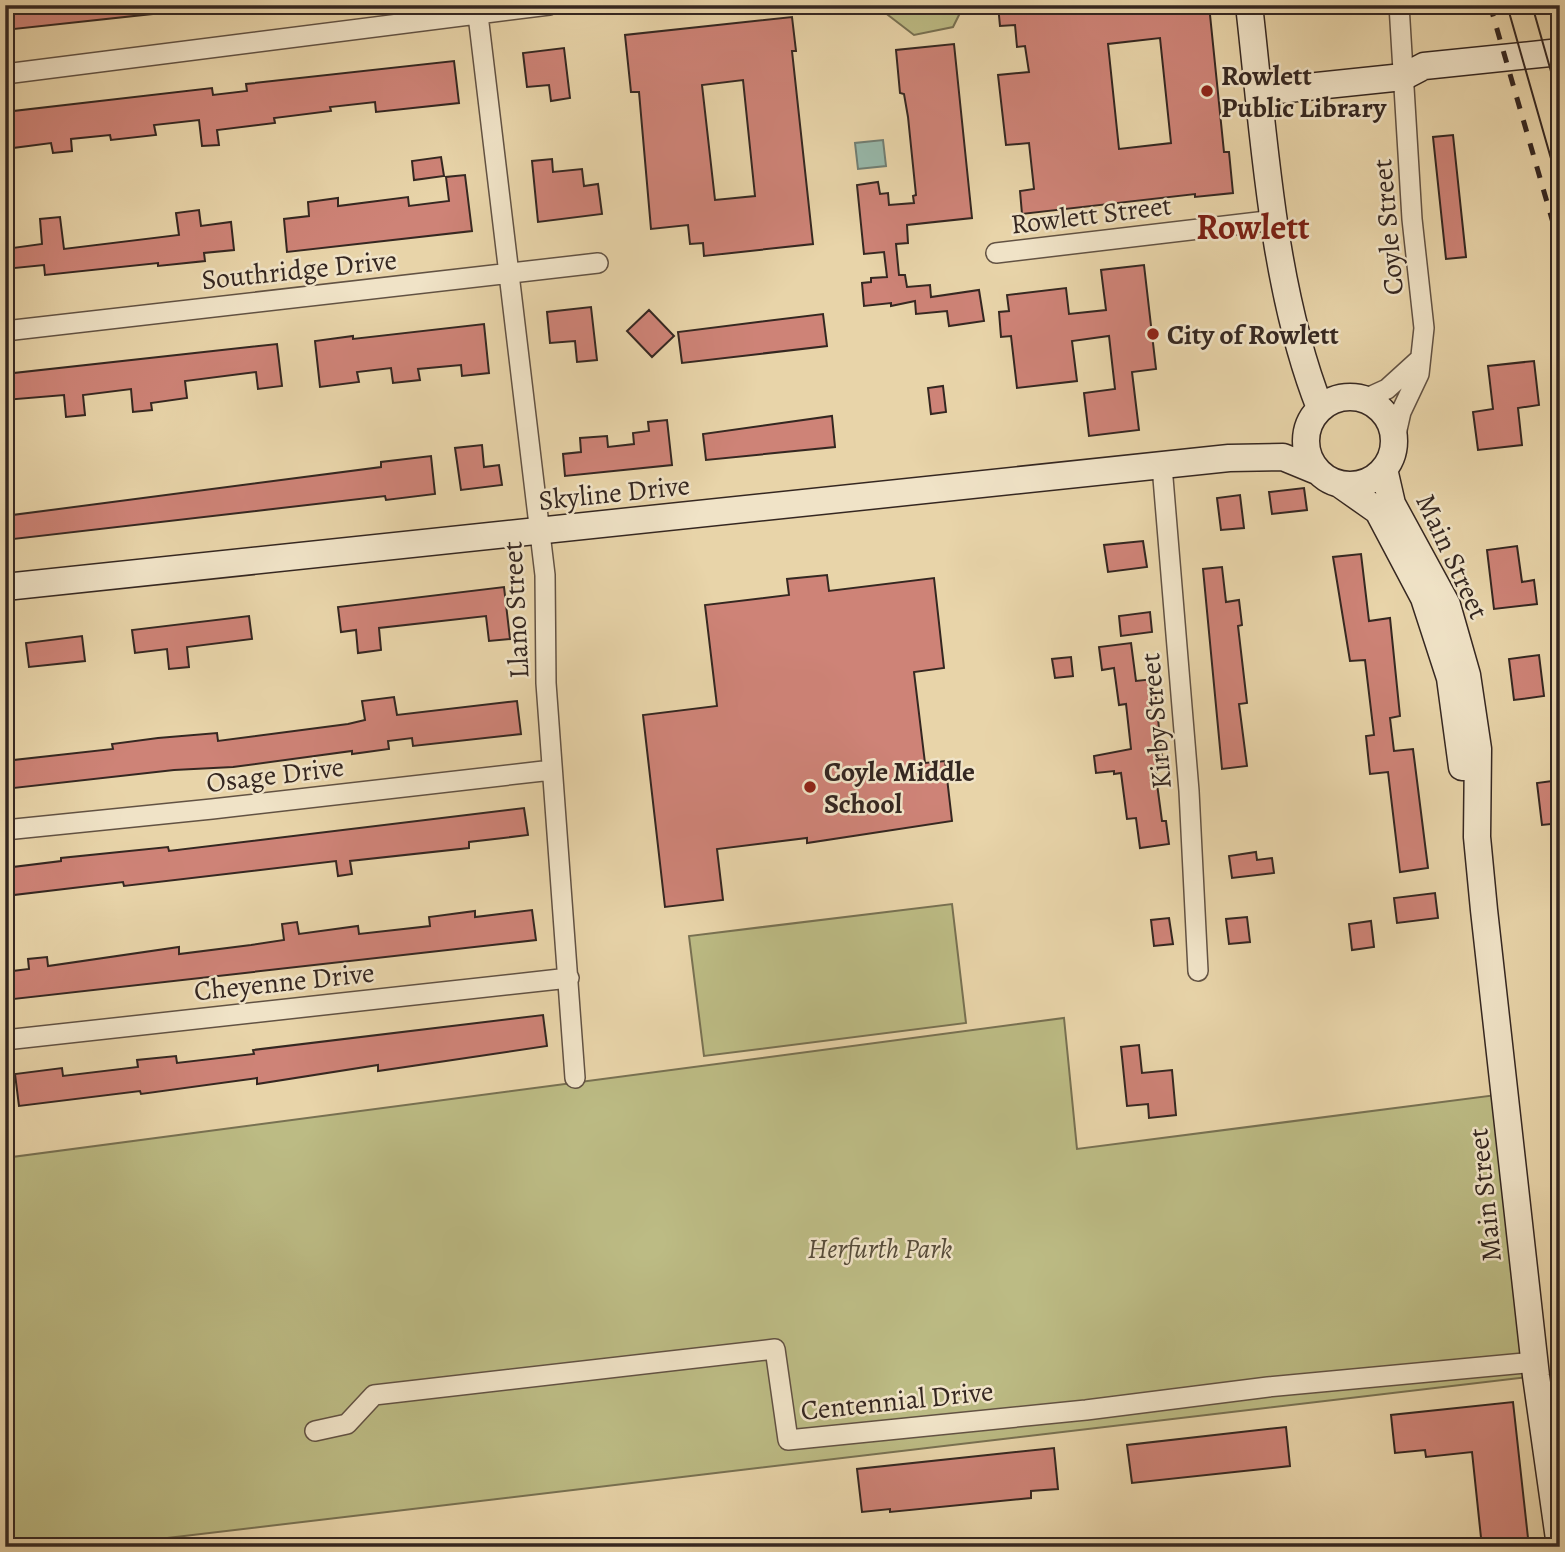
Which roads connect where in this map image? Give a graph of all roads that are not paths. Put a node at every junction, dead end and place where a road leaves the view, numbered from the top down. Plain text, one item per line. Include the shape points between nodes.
1 (549, 5) edge
2 (1249, 5) edge
3 (1399, 5) edge
4 (478, 15) junction
5 (1560, 52) edge
6 (1560, 70) edge
7 (5, 74) edge
8 (1403, 77) junction
9 (1259, 92) junction
10 (1275, 220) junction
11 (996, 253) dead end
12 (598, 262) dead end
13 (509, 275) junction
14 (1297, 326) junction
15 (5, 331) edge
16 (1420, 359) junction
17 (1356, 398) junction
18 (1315, 416) junction
19 (1394, 443) junction
20 (1229, 458) junction
21 (1162, 466) junction
22 (1384, 469) junction
23 (1317, 471) junction
24 (1341, 485) junction
25 (540, 531) junction
26 (5, 587) edge
27 (551, 770) junction
28 (5, 830) edge
29 (1477, 837) junction
30 (1198, 971) dead end
31 (569, 978) junction
32 (5, 1040) edge
33 (575, 1078) dead end
34 (1535, 1362) junction
35 (315, 1431) dead end
36 (1560, 1546) edge

1 - 4 street
2 - 9 street
3 - 8 street, Coyle Street
4 - 7 street
4 - 13 street, Llano Street
5 - 8 street via 1424,66
6 - 8 street via 1423,84
8 - 9 street
8 - 16 street, Coyle Street via 1412,219 1424,313
9 - 10 street
10 - 11 street, Rowlett Street
10 - 14 street
12 - 13 street, Southridge Drive
13 - 15 street, Southridge Drive
13 - 25 street, Llano Street
14 - 17 street via 1314,359
14 - 18 street
16 - 17 street via 1387,389
16 - 19 street, Coyle Street
17 - 18 street
17 - 19 street via 1387,416
18 - 20 street, Skyline Drive via 1286,439
18 - 23 street via 1306,449
19 - 22 street, Main Street
20 - 21 street, Skyline Drive
20 - 23 street, Skyline Drive via 1283,457
21 - 25 street, Skyline Drive
21 - 30 street, Kirby Street via 1189,791
22 - 24 street, Main Street via 1372,480
22 - 29 street, Main Street via 1392,505 1433,574 1460,644 1478,749
23 - 24 street, Main Street
24 - 29 street, Main Street via 1378,511 1432,616 1450,678 1467,808
25 - 26 street, Skyline Drive
25 - 27 street, Llano Street
27 - 28 street, Osage Drive
27 - 31 street, Llano Street
29 - 34 street, Main Street
31 - 32 street, Cheyenne Drive
31 - 33 street, Llano Street
34 - 35 street, Centennial Drive via 788,1440 775,1349 374,1395 347,1424
34 - 36 street, Main Street

